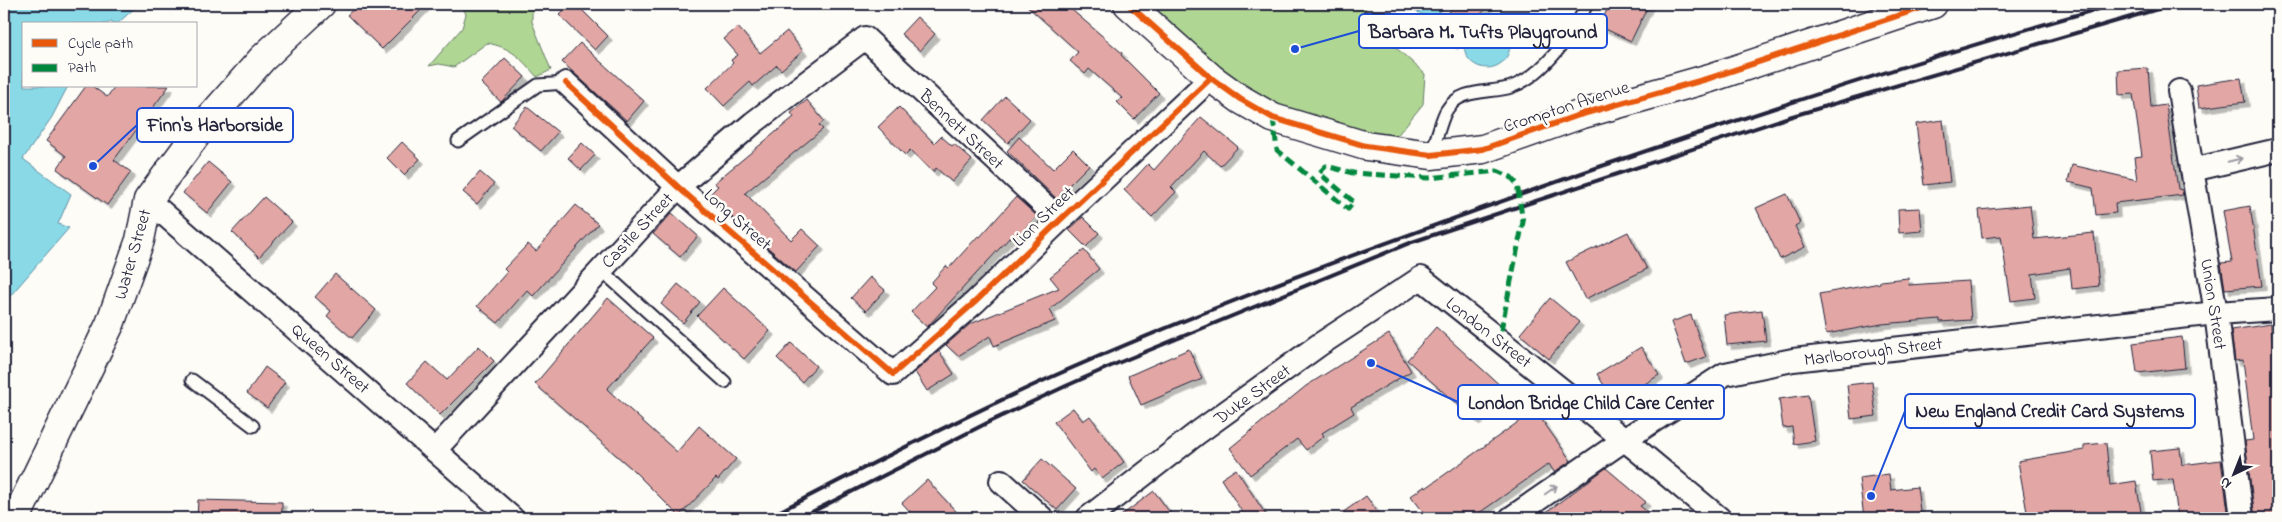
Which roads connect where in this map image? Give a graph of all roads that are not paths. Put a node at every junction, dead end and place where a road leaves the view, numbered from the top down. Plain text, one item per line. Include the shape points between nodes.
1 (321, 4) edge
2 (1128, 4) edge
3 (1587, 4) edge
4 (1933, 4) edge
5 (864, 38) joint
6 (1211, 78) junction
7 (566, 83) joint
8 (2179, 91) dead end
9 (458, 141) dead end
10 (2278, 150) edge
11 (1431, 155) junction
12 (2192, 170) junction
13 (678, 186) junction
14 (148, 200) junction
15 (1060, 220) junction
16 (600, 270) junction
17 (1421, 278) joint
18 (2278, 309) edge
19 (2216, 313) junction
20 (893, 374) joint
21 (192, 380) dead end
22 (724, 382) dead end
23 (253, 426) dead end
24 (1624, 440) junction
25 (435, 450) junction
26 (1001, 481) dead end
27 (16, 518) edge
28 (512, 518) edge
29 (1042, 518) edge
30 (1088, 518) edge
31 (1511, 518) edge
32 (1719, 518) edge
33 (2242, 518) edge

1 - 14 street, Water Street via 256,65 202,127
2 - 6 street
3 - 11 lane via 1560,48 1530,77 1512,86 1477,91 1455,102 1446,111
4 - 11 street, Crompton Avenue via 1710,78 1579,115 1483,149
5 - 13 street, Castle Street via 753,122
5 - 15 street, Bennett Street
6 - 11 street, Crompton Avenue via 1273,118 1366,146
6 - 15 street, Lion Street
7 - 9 lane via 538,85
7 - 13 street, Long Street
8 - 12 street, Union Street
12 -> 10 street
12 - 19 street, Union Street
13 - 16 street, Castle Street
13 - 20 street, Long Street
14 - 25 street, Queen Street
14 - 27 street, Water Street via 140,240 110,324
15 - 20 street, Lion Street via 975,302
16 - 22 lane
16 - 25 street, Castle Street
17 - 24 street, London Street
17 - 30 street, Duke Street via 1311,351
18 - 19 street, Marlborough Street
19 - 24 street, Marlborough Street via 1792,360 1725,374
19 - 33 street, Union Street
21 - 23 lane
31 -> 24 street, Marlborough Street
24 - 32 street, London Street
25 - 28 street, Queen Street
26 - 29 street

